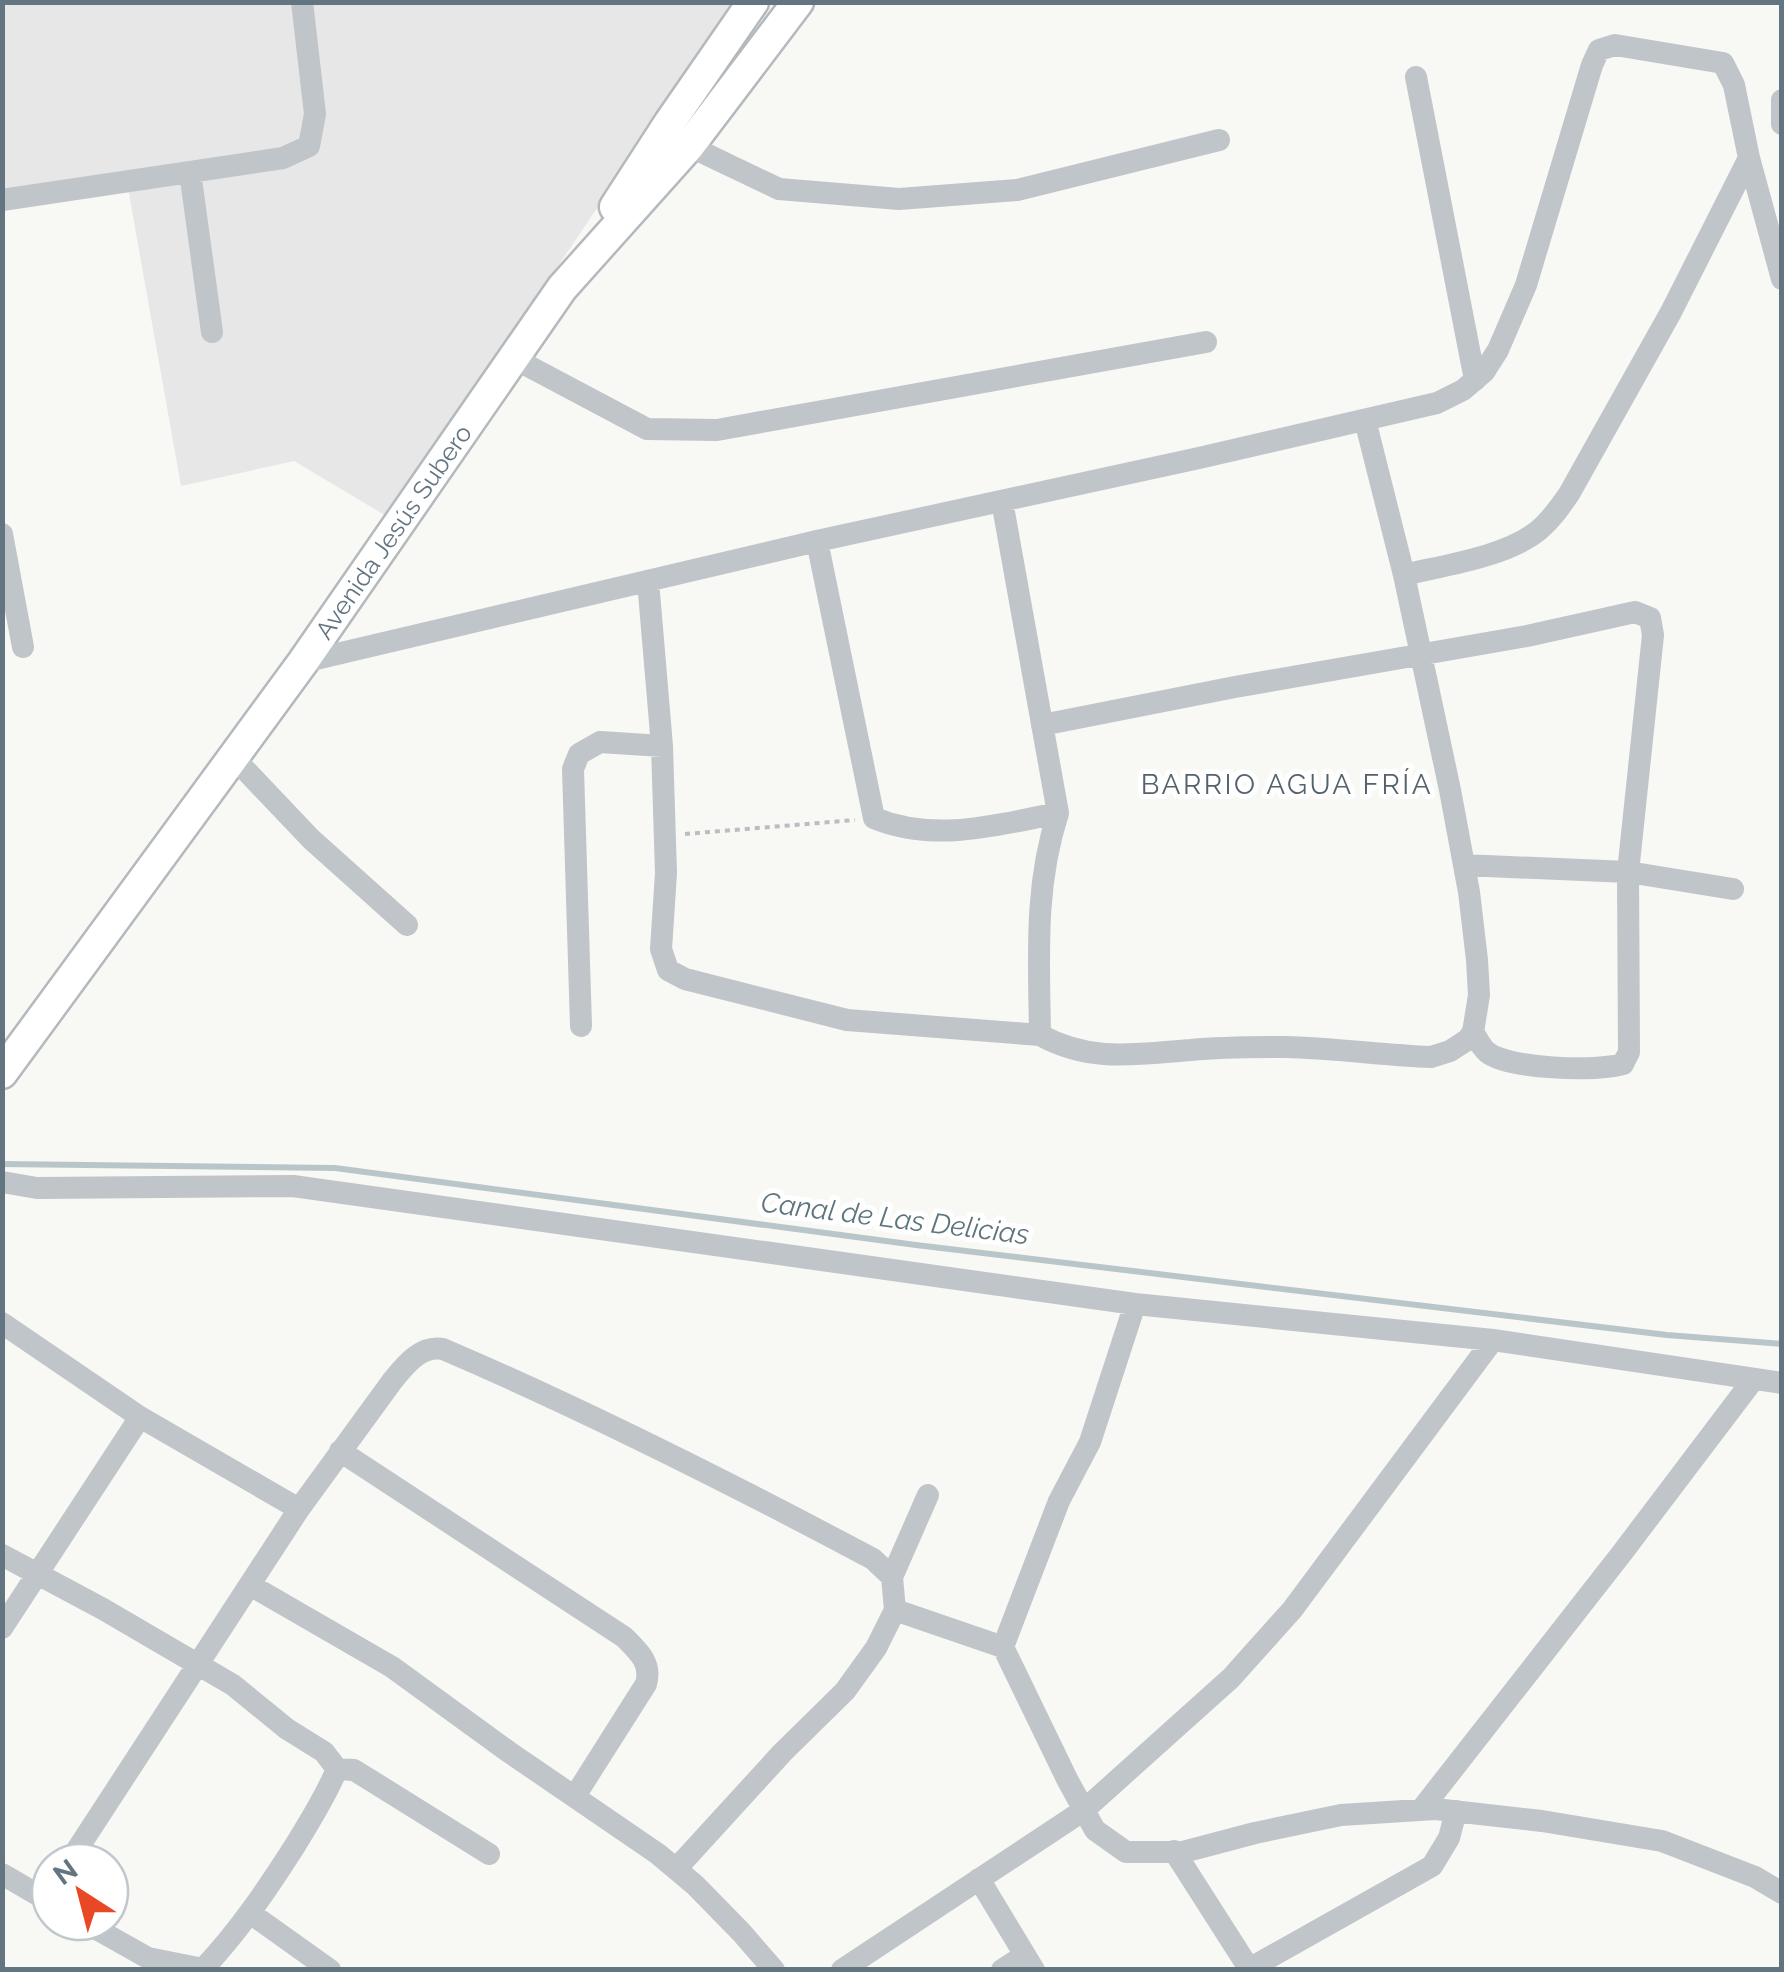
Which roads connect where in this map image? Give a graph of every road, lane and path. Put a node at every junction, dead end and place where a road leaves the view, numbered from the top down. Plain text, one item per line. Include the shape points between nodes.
1 (302, 2) edge
2 (753, 2) edge
3 (798, 2) edge
4 (1416, 78) dead end
5 (1782, 100) edge
6 (1782, 124) edge
7 (1219, 140) dead end
8 (689, 146) junction
9 (1749, 158) junction
10 (190, 172) junction
11 (2, 200) edge
12 (1782, 279) edge
13 (562, 288) junction
14 (212, 332) dead end
15 (1206, 342) dead end
16 (514, 358) junction
17 (1474, 380) junction
18 (1365, 420) junction
19 (1002, 501) junction
20 (2, 534) edge
21 (817, 541) junction
22 (1404, 575) junction
23 (648, 581) junction
24 (23, 647) dead end
25 (1420, 656) junction
26 (303, 662) junction
27 (1042, 724) junction
28 (662, 746) junction
29 (233, 758) junction
30 (1058, 813) junction
31 (874, 818) junction
32 (665, 836) junction
33 (1464, 865) junction
34 (1628, 872) junction
35 (1733, 889) dead end
36 (407, 924) dead end
37 (581, 1026) dead end
38 (1473, 1032) junction
39 (1040, 1035) junction
40 (2, 1072) edge
41 (2, 1182) edge
42 (1135, 1304) junction
43 (2, 1323) edge
44 (1493, 1340) junction
45 (1753, 1380) junction
46 (1782, 1383) edge
47 (140, 1417) junction
48 (340, 1451) junction
49 (928, 1496) dead end
50 (299, 1509) junction
51 (2, 1555) edge
52 (37, 1574) junction
53 (892, 1577) junction
54 (250, 1584) junction
55 (895, 1610) junction
56 (2, 1628) edge
57 (1003, 1647) junction
58 (198, 1665) junction
59 (337, 1769) junction
60 (575, 1796) junction
61 (1084, 1810) junction
62 (1421, 1810) junction
63 (1456, 1811) junction
64 (82, 1842) edge
65 (1174, 1852) junction
66 (489, 1854) dead end
67 (676, 1869) junction
68 (2, 1874) edge
69 (978, 1879) junction
70 (30, 1888) edge
71 (1782, 1893) edge
72 (250, 1914) junction
73 (113, 1942) edge
74 (1029, 1962) edge
75 (145, 1964) edge
76 (1249, 1969) edge
77 (330, 1970) edge
78 (774, 1970) edge
79 (842, 1970) edge
80 (1002, 1970) edge

1 - 10 street via 315,114 310,146 283,158
2 - 13 main road
3 - 8 main road, Avenida Jesús Subero
4 - 17 street
5 - 6 street
7 - 8 street via 1016,190 899,199 779,189
8 - 13 main road, Avenida Jesús Subero
9 - 12 street
9 - 17 street via 1723,63 1615,45 1599,50 1526,284 1498,350
9 - 22 street via 1553,516 1527,539 1495,552
10 - 11 street
10 - 14 street
13 - 16 main road, Avenida Jesús Subero
15 - 16 street via 718,430 647,428
16 - 26 main road, Avenida Jesús Subero
17 - 18 street via 1437,403
18 - 19 street
18 - 22 street
19 - 21 street
19 - 27 street
20 - 24 street
21 - 23 street
21 - 31 street
22 - 25 street
23 - 26 street
23 - 28 street
25 - 27 street
25 - 33 street
25 - 34 street via 1635,612 1650,618
26 - 29 main road, Avenida Jesús Subero
27 - 30 street
28 - 32 street
28 - 37 street via 600,742 579,754 573,769
29 - 36 street
29 - 40 main road, Avenida Jesús Subero
30 - 31 street via 934,831
30 - 39 street via 1039,903
31 - 32 path
32 - 39 street via 661,949 668,970 846,1020
33 - 34 street
33 - 38 street via 1477,960
34 - 35 street
34 - 38 street via 1629,1052 1623,1064 1556,1067 1503,1060 1486,1051
38 - 39 street via 1431,1057 1272,1047 1093,1053
41 - 42 street via 37,1188 293,1186
42 - 44 street
42 - 57 street via 1090,1442
43 - 47 street
44 - 45 street
44 - 61 street via 1292,1610 1231,1678
45 - 46 street
45 - 62 street
47 - 50 street
47 - 52 street
48 - 50 street
48 - 53 street via 408,1363 433,1347 443,1349 698,1468 872,1558
48 - 60 street via 642,1656 646,1684
49 - 53 street
50 - 54 street
51 - 52 street
52 - 56 street
52 - 58 street
53 - 55 street
54 - 58 street
54 - 60 street via 392,1667
55 - 57 street
55 - 67 street via 844,1691
57 - 61 street
58 - 59 street via 324,1752
58 - 64 street
59 - 66 street via 354,1770
59 - 72 street
60 - 67 street
61 - 65 street via 1096,1830 1126,1852
61 - 69 street
62 - 63 street
62 - 65 street via 1341,1815
63 - 71 street via 1662,1841
63 - 76 street via 1432,1866
65 - 76 street
67 - 78 street
68 - 70 street
69 - 74 street
69 - 79 street
72 - 75 street via 203,1970
72 - 77 street
73 - 75 street
74 - 80 street

